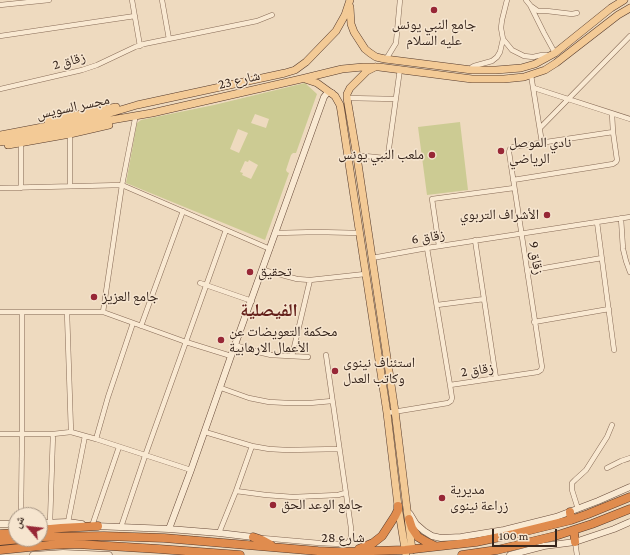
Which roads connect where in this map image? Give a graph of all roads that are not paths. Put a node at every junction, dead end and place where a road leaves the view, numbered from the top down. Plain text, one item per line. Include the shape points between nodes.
1 (43, 0) edge
2 (50, 0) edge
3 (132, 0) edge
4 (162, 0) edge
5 (350, 0) edge
6 (400, 0) edge
7 (507, 0) edge
8 (526, 0) edge
9 (624, 0) edge
10 (16, 2) edge
11 (0, 5) edge
12 (530, 5) junction
13 (630, 8) edge
14 (577, 13) dead end
15 (272, 15) dead end
16 (135, 16) junction
17 (0, 36) edge
18 (630, 36) edge
19 (169, 39) junction
20 (502, 39) junction
21 (140, 46) junction
22 (554, 54) junction
23 (385, 59) junction
24 (379, 67) junction
25 (400, 69) junction
26 (472, 70) junction
27 (532, 75) junction
28 (301, 79) junction
29 (472, 79) junction
30 (534, 88) junction
31 (0, 89) edge
32 (332, 93) junction
33 (347, 98) junction
34 (568, 98) junction
35 (395, 99) junction
36 (152, 102) junction
37 (152, 113) junction
38 (612, 114) junction
39 (135, 118) junction
40 (101, 119) junction
41 (630, 119) edge
42 (540, 128) junction
43 (0, 131) edge
44 (613, 132) junction
45 (70, 134) junction
46 (0, 135) edge
47 (0, 142) edge
48 (21, 143) junction
49 (542, 143) junction
50 (0, 146) edge
51 (357, 157) junction
52 (513, 180) junction
53 (122, 185) junction
54 (70, 186) junction
55 (0, 188) edge
56 (21, 188) junction
57 (514, 188) junction
58 (183, 211) junction
59 (630, 217) edge
60 (621, 218) junction
61 (597, 222) junction
62 (226, 230) junction
63 (276, 233) junction
64 (360, 233) junction
65 (521, 233) junction
66 (475, 240) junction
67 (439, 246) junction
68 (427, 248) junction
69 (270, 249) junction
70 (372, 258) junction
71 (602, 258) junction
72 (263, 270) junction
73 (527, 271) junction
74 (630, 272) edge
75 (366, 274) junction
76 (310, 280) junction
77 (200, 283) dead end
78 (206, 285) junction
79 (484, 299) junction
80 (252, 301) junction
81 (437, 305) junction
82 (609, 309) junction
83 (0, 312) edge
84 (22, 312) junction
85 (67, 312) junction
86 (103, 312) junction
87 (534, 322) junction
88 (133, 323) junction
89 (141, 326) junction
90 (186, 342) junction
91 (235, 345) junction
92 (614, 350) dead end
93 (326, 355) dead end
94 (231, 356) junction
95 (292, 356) junction
96 (308, 357) dead end
97 (541, 370) joint
98 (496, 378) junction
99 (450, 385) junction
100 (221, 388) junction
101 (332, 401) junction
102 (395, 412) junction
103 (387, 413) junction
104 (612, 425) dead end
105 (71, 432) junction
106 (205, 432) junction
107 (0, 434) edge
108 (22, 434) junction
109 (53, 434) junction
110 (85, 436) junction
111 (96, 439) junction
112 (252, 446) junction
113 (119, 447) junction
114 (339, 449) junction
115 (145, 456) junction
116 (630, 458) edge
117 (607, 468) dead end
118 (191, 470) junction
119 (630, 487) edge
120 (236, 491) junction
121 (346, 493) junction
122 (630, 497) edge
123 (406, 503) junction
124 (398, 506) junction
125 (21, 507) edge
126 (630, 509) edge
127 (573, 514) junction
128 (408, 519) junction
129 (68, 522) junction
130 (630, 522) edge
131 (50, 523) joint
132 (95, 526) junction
133 (121, 527) junction
134 (48, 529) edge
135 (169, 529) junction
136 (574, 530) junction
137 (219, 533) junction
138 (48, 537) edge
139 (253, 537) junction
140 (575, 542) junction
141 (440, 546) junction
142 (276, 547) junction
143 (0, 550) edge
144 (200, 551) junction
145 (350, 551) junction
146 (409, 552) edge
147 (59, 554) edge
148 (33, 555) edge
149 (109, 555) edge
150 (187, 555) edge
151 (240, 555) edge
152 (462, 555) edge
153 (510, 555) edge
154 (577, 555) edge

1 - 2 street
1 - 10 street
3 - 16 street
4 - 19 street
5 - 23 main road via 351,24 361,43 370,53
5 - 36 main road, شارع 23 via 343,20 332,36 295,70
6 - 23 street via 396,43
7 - 20 street via 502,20
8 - 12 street
9 - 22 main road
10 - 11 street
12 - 14 street via 538,11
12 - 22 street
13 - 27 main road, شارع 23 via 556,63
15 - 19 street, زقاق 2 via 257,21
16 - 17 street
16 - 21 street
18 - 34 street
19 - 21 street, زقاق 2
20 - 22 street via 512,50 524,56
20 - 26 street via 497,57 472,67
21 - 31 street, زقاق 2 via 82,70
22 - 26 main road via 521,68
23 - 26 main road
24 - 25 main road, شارع 23
24 - 28 main road, شارع 23 via 331,71
24 - 33 main road via 365,73 349,90
25 - 29 main road, شارع 23
25 - 35 street
26 - 29 main road
27 - 29 main road, شارع 23 via 504,79
27 - 30 street
28 - 32 main road via 313,81
28 - 37 main road, شارع 23
30 - 34 street
30 - 42 street
32 - 63 main road via 325,94
32 - 64 main road via 341,111
33 - 35 street
33 - 51 main road
34 - 38 street
34 - 42 street
35 - 51 street via 388,155 381,159
36 - 40 main road, مجسر السويس via 125,108
36 - 43 main road via 127,104
37 - 39 main road
37 - 40 main road, مجسر السويس
38 - 41 street
38 - 44 street
39 - 45 main road
39 - 53 street
40 - 46 main road, مجسر السويس
40 - 47 main road, مجسر السويس
42 - 49 street
44 - 49 street
44 - 52 street via 616,162 613,164
45 - 48 main road
45 - 54 street
48 - 50 main road
48 - 56 street
49 - 52 street, زقاق 9 via 510,149
51 - 70 main road
52 - 57 street, زقاق 9
53 - 54 street
53 - 58 street
53 - 86 street
54 - 56 street
55 - 56 street
57 - 65 street, زقاق 9
57 - 67 street via 432,199
58 - 62 street
58 - 89 street
59 - 60 street, زقاق 6
60 - 61 street, زقاق 6
60 - 74 street via 623,249
61 - 65 street, زقاق 6
61 - 71 street
62 - 69 street
62 - 78 street
63 - 64 street
63 - 69 main road
64 - 75 main road
65 - 66 street, زقاق 6
65 - 73 street, زقاق 9
66 - 67 street, زقاق 6
66 - 79 street
67 - 68 street, زقاق 6
68 - 70 street, زقاق 6
68 - 81 street
69 - 72 main road
70 - 102 main road
71 - 73 street
71 - 82 street
72 - 76 street
72 - 80 main road
73 - 87 street, زقاق 9
75 - 76 street
75 - 103 main road
76 - 95 street
77 - 78 street
78 - 80 street
78 - 90 street
79 - 81 street
79 - 98 street
80 - 91 main road
81 - 99 street
82 - 87 street
82 - 92 street
83 - 84 street
84 - 85 street
84 - 108 street
85 - 86 street
85 - 105 street
86 - 88 street
87 - 97 street, زقاق 9
88 - 89 street
88 - 111 street
89 - 90 street
90 - 94 street
90 - 115 street
91 - 94 main road
91 - 95 street via 271,356
93 - 101 street
94 - 100 main road
95 - 96 street
97 - 98 street, زقاق 2
98 - 99 street, زقاق 2
99 - 102 street, زقاق 2 via 452,398 448,403
100 - 101 street via 269,402 290,404
100 - 106 main road
101 - 114 street
102 - 103 street, زقاق 2
102 - 123 main road
103 - 124 main road
104 - 127 street via 586,470 572,483
105 - 109 street
105 - 110 street
106 - 112 street
106 - 118 main road
107 - 108 street
108 - 109 street
108 - 125 street
109 - 131 street
110 - 111 street
110 - 129 street
111 - 113 street
112 - 114 street via 269,449
112 - 120 street
113 - 115 street
113 - 132 street
114 - 121 street
115 - 118 street
115 - 133 street
116 - 117 street
118 - 135 main road
119 - 127 main road
120 - 121 street via 293,496
120 - 137 street
121 - 139 street via 351,532 348,542 320,543
122 - 127 highway, شارع 28 via 588,514
123 - 127 main road via 416,524 432,536 441,538 500,530
123 - 128 main road
124 - 145 highway via 394,520 379,538 365,547
124 - 146 main road
126 - 136 highway
127 - 141 highway, شارع 28 via 497,538
128 - 141 highway via 418,537 432,545
128 - 146 main road
129 - 131 main road
129 - 132 main road
130 - 140 main road
132 - 133 main road
132 - 134 highway
133 - 135 main road
135 - 137 main road
136 - 140 highway
136 - 152 highway via 514,546
137 - 139 main road
138 - 142 highway, شارع 28 via 164,538
139 - 142 highway
140 - 153 main road via 544,546
140 - 154 street
141 - 146 highway, شارع 28
142 - 145 highway, شارع 28
143 - 144 highway via 76,544
144 - 150 highway
144 - 151 highway
145 - 146 highway, شارع 28
147 - 148 main road
147 - 149 main road

